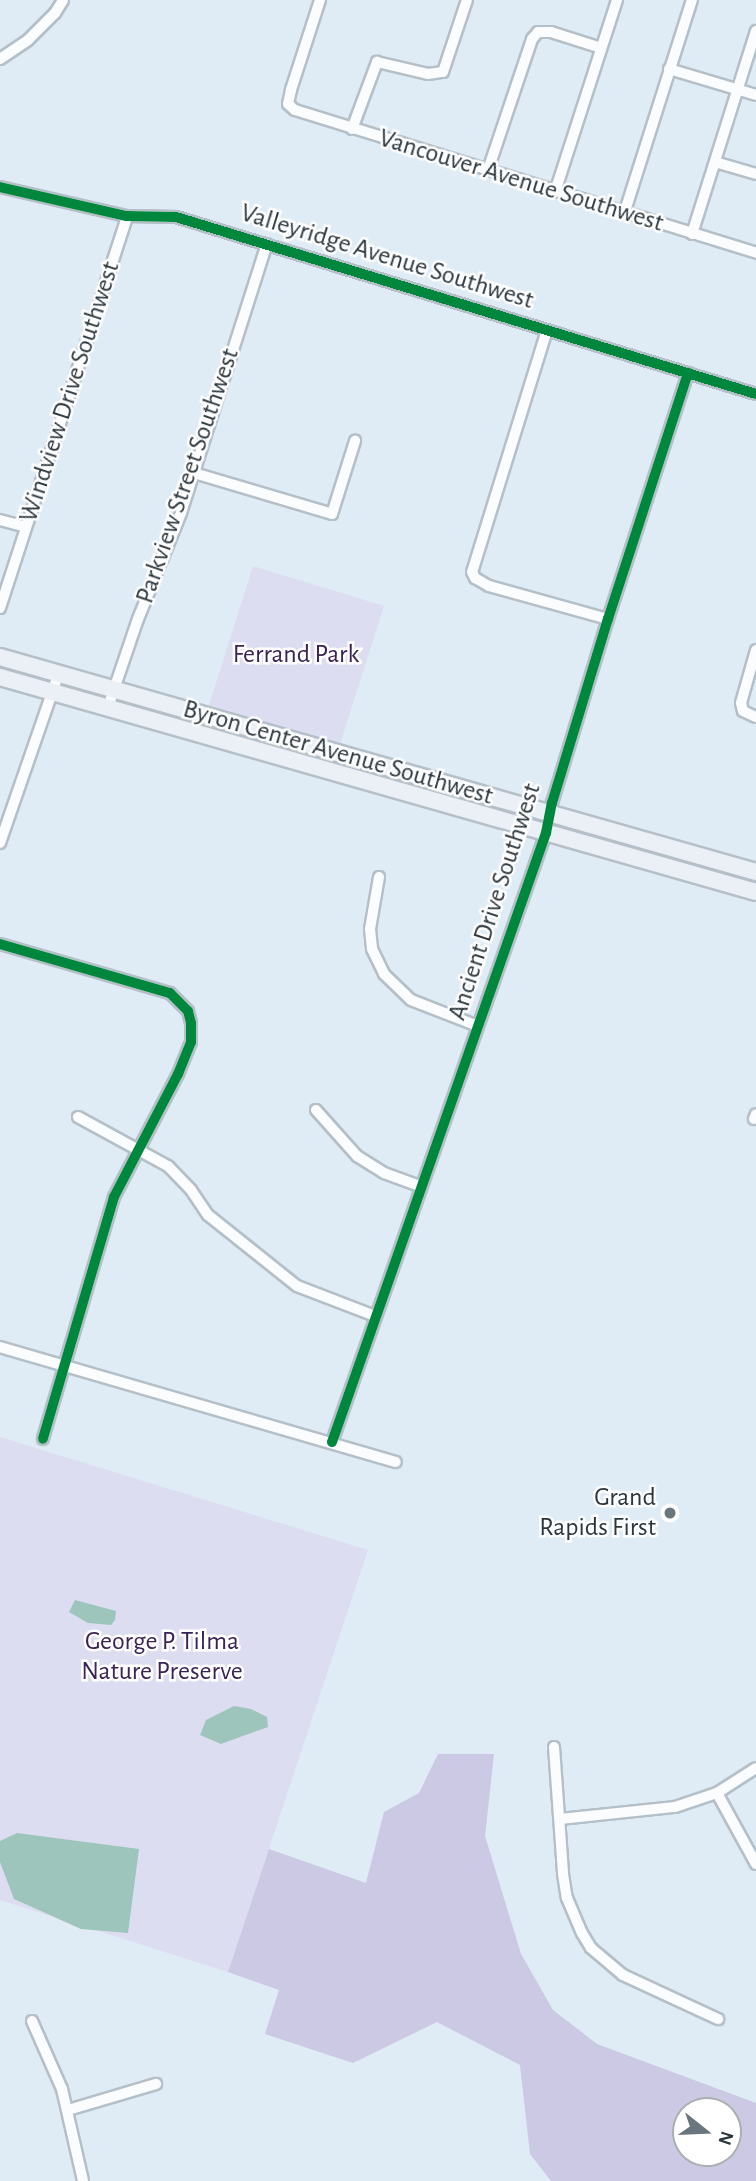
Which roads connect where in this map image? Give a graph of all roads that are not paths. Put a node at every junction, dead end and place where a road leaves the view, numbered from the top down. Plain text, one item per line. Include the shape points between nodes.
1 (63, 0) edge
2 (320, 0) edge
3 (467, 0) edge
4 (617, 0) edge
5 (692, 0) edge
6 (756, 31) edge
7 (601, 48) junction
8 (0, 60) edge
9 (669, 69) junction
10 (738, 89) junction
11 (756, 95) edge
12 (352, 129) junction
13 (715, 162) junction
14 (488, 170) junction
15 (756, 174) edge
16 (0, 187) edge
17 (555, 192) junction
18 (625, 211) junction
19 (127, 216) junction
20 (692, 234) junction
21 (267, 244) junction
22 (756, 253) edge
23 (547, 330) junction
24 (688, 373) junction
25 (756, 394) edge
26 (355, 441) dead end
27 (194, 473) junction
28 (0, 520) edge
29 (26, 527) junction
30 (0, 608) edge
31 (608, 619) junction
32 (756, 650) edge
33 (0, 657) edge
34 (59, 673) junction
35 (0, 677) edge
36 (114, 689) junction
37 (53, 692) junction
38 (108, 707) junction
39 (756, 717) edge
40 (550, 813) junction
41 (546, 833) junction
42 (0, 843) edge
43 (756, 872) edge
44 (379, 877) dead end
45 (756, 892) edge
46 (0, 944) edge
47 (478, 1026) junction
48 (316, 1110) dead end
49 (78, 1117) dead end
50 (137, 1148) junction
51 (420, 1186) junction
52 (375, 1316) junction
53 (0, 1347) edge
54 (64, 1366) junction
55 (43, 1439) dead end
56 (332, 1442) junction
57 (396, 1462) dead end
58 (554, 1747) dead end
59 (756, 1768) edge
60 (717, 1793) junction
61 (560, 1819) junction
62 (756, 1864) edge
63 (718, 2019) dead end
64 (32, 2021) dead end
65 (156, 2084) dead end
66 (68, 2110) junction
67 (83, 2181) edge

1 - 8 street via 29,40
2 - 12 street, Vancouver Avenue Southwest via 288,104
3 - 12 street via 443,72 428,74 377,62
4 - 7 street
5 - 9 street
6 - 10 street
7 - 14 street via 538,32
7 - 17 street
9 - 10 street
9 - 18 street
10 - 11 street
10 - 13 street
12 - 14 street, Vancouver Avenue Southwest
13 - 15 street
13 - 20 street
14 - 17 street, Vancouver Avenue Southwest
16 - 19 street, Valleyridge Avenue Southwest
17 - 18 street, Vancouver Avenue Southwest
18 - 20 street, Vancouver Avenue Southwest
19 - 21 street, Valleyridge Avenue Southwest via 176,217
19 - 29 street, Windview Drive Southwest
20 - 22 street, Vancouver Avenue Southwest
21 - 23 street, Valleyridge Avenue Southwest
21 - 27 street, Parkview Street Southwest
23 - 24 street, Valleyridge Avenue Southwest
23 - 31 street via 472,572 489,586
24 - 25 street, Valleyridge Avenue Southwest
24 - 31 street, Ancient Drive Southwest
26 - 27 street via 332,514
27 - 36 street, Parkview Street Southwest
28 - 29 street
29 - 30 street, Windview Drive Southwest
31 - 40 street, Ancient Drive Southwest
32 - 39 street via 741,708
33 - 34 main road, Byron Center Avenue Southwest
34 - 36 main road, Byron Center Avenue Southwest
34 - 37 street
35 - 37 main road, Byron Center Avenue Southwest
36 - 38 street, Parkview Street Southwest
36 - 40 main road, Byron Center Avenue Southwest
37 - 38 main road, Byron Center Avenue Southwest
37 - 42 street
38 - 41 main road, Byron Center Avenue Southwest
40 - 41 street, Ancient Drive Southwest
40 - 43 main road, Byron Center Avenue Southwest
41 - 45 main road, Byron Center Avenue Southwest
41 - 47 street, Ancient Drive Southwest
44 - 47 street via 370,929 372,948 384,974 411,1000
46 - 50 street via 170,993 188,1011 191,1042 163,1105
47 - 51 street, Ancient Drive Southwest
48 - 51 street via 357,1156 384,1173
49 - 50 street
50 - 52 street via 168,1166 208,1215 297,1286
50 - 54 street via 107,1219
51 - 52 street, Ancient Drive Southwest
52 - 56 street, Ancient Drive Southwest
53 - 54 street
54 - 55 street
54 - 56 street
56 - 57 street
58 - 61 street
59 - 60 street
60 - 61 street via 652,1812
60 - 62 street
61 - 63 street via 567,1898 591,1948 623,1975
64 - 66 street via 53,2063
65 - 66 street
66 - 67 street

